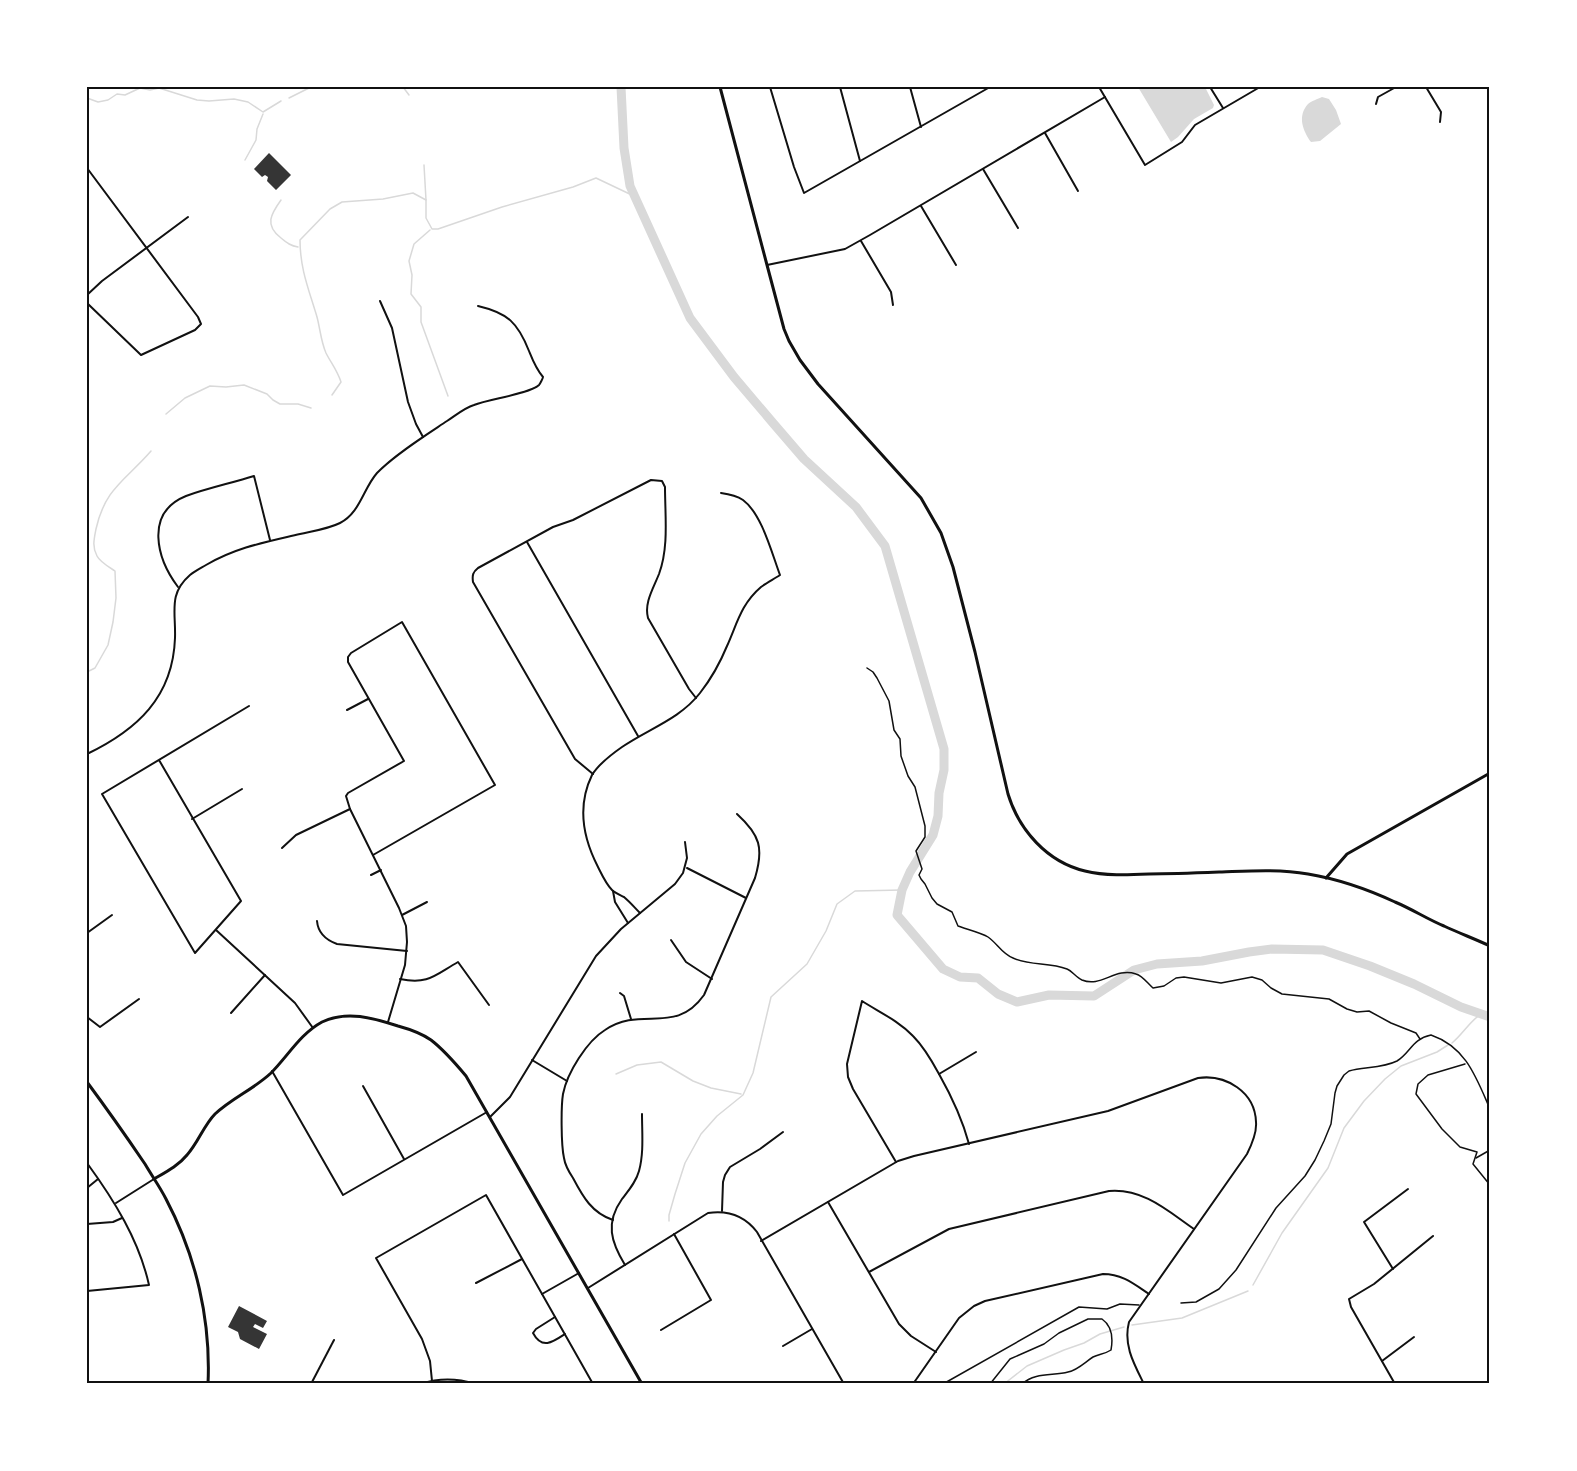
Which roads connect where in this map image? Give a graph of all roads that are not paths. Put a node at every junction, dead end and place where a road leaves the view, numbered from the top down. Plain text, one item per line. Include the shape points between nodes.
1 (720, 87) edge
2 (770, 87) edge
3 (840, 87) edge
4 (910, 87) edge
5 (990, 87) edge
6 (1099, 87) edge
7 (1210, 87) edge
8 (1260, 87) edge
9 (1396, 87) edge
10 (1426, 87) edge
11 (1105, 97) junction
12 (1376, 104) dead end
13 (1223, 108) junction
14 (1440, 122) dead end
15 (921, 127) junction
16 (1045, 133) junction
17 (860, 161) junction
18 (87, 168) edge
19 (983, 169) junction
20 (1078, 191) dead end
21 (921, 206) junction
22 (188, 217) dead end
23 (1018, 228) dead end
24 (861, 241) junction
25 (146, 249) junction
26 (767, 265) junction
27 (956, 265) dead end
28 (87, 295) edge
29 (380, 301) dead end
30 (87, 303) edge
31 (892, 305) dead end
32 (478, 306) dead end
33 (423, 437) junction
34 (665, 478) dead end
35 (662, 481) junction
36 (721, 493) dead end
37 (270, 540) junction
38 (527, 542) junction
39 (178, 587) junction
40 (696, 698) junction
41 (368, 699) junction
42 (249, 706) dead end
43 (347, 710) dead end
44 (638, 736) junction
45 (87, 754) edge
46 (159, 760) junction
47 (1490, 773) edge
48 (593, 774) junction
49 (242, 789) dead end
50 (350, 809) junction
51 (737, 814) dead end
52 (192, 819) junction
53 (685, 842) dead end
54 (282, 848) dead end
55 (373, 855) junction
56 (685, 868) junction
57 (381, 870) junction
58 (371, 875) dead end
59 (1326, 878) junction
60 (613, 891) junction
61 (746, 898) junction
62 (427, 902) dead end
63 (640, 913) junction
64 (112, 915) dead end
65 (402, 915) junction
66 (317, 921) dead end
67 (628, 923) junction
68 (216, 930) junction
69 (87, 933) edge
70 (671, 940) dead end
71 (1490, 946) edge
72 (407, 951) junction
73 (265, 975) junction
74 (400, 979) junction
75 (711, 979) junction
76 (620, 993) dead end
77 (139, 999) dead end
78 (489, 1005) dead end
79 (231, 1013) dead end
80 (87, 1017) edge
81 (631, 1019) junction
82 (388, 1023) junction
83 (313, 1028) junction
84 (976, 1052) dead end
85 (532, 1060) junction
86 (272, 1071) junction
87 (939, 1074) junction
88 (567, 1081) junction
89 (87, 1082) edge
90 (363, 1086) dead end
91 (487, 1112) junction
92 (642, 1114) dead end
93 (490, 1117) junction
94 (783, 1132) dead end
95 (969, 1144) junction
96 (404, 1159) junction
97 (896, 1162) junction
98 (87, 1163) edge
99 (98, 1179) junction
100 (154, 1179) junction
101 (87, 1188) edge
102 (1408, 1189) dead end
103 (828, 1202) junction
104 (115, 1204) junction
105 (722, 1211) junction
106 (123, 1218) junction
107 (613, 1220) junction
108 (87, 1224) edge
109 (1195, 1230) junction
110 (674, 1234) junction
111 (1433, 1236) dead end
112 (761, 1241) junction
113 (522, 1259) junction
114 (625, 1265) junction
115 (1393, 1269) junction
116 (869, 1272) junction
117 (579, 1273) junction
118 (476, 1283) dead end
119 (588, 1288) junction
120 (87, 1291) edge
121 (542, 1294) junction
122 (1149, 1294) junction
123 (1141, 1305) junction
124 (555, 1317) junction
125 (812, 1329) junction
126 (661, 1330) dead end
127 (565, 1334) junction
128 (1414, 1337) dead end
129 (334, 1340) dead end
130 (783, 1346) dead end
131 (936, 1352) junction
132 (1382, 1361) junction
133 (432, 1381) junction
134 (208, 1384) edge
135 (311, 1384) edge
136 (421, 1384) edge
137 (475, 1384) edge
138 (593, 1384) edge
139 (642, 1384) edge
140 (844, 1384) edge
141 (913, 1384) edge
142 (943, 1384) edge
143 (1144, 1384) edge
144 (1395, 1384) edge

1 - 26 main road
2 - 17 street via 804,193
3 - 17 street
4 - 15 street
5 - 15 street
6 - 11 street
7 - 13 street
8 - 13 street
9 - 12 street via 1378,98
10 - 14 street via 1441,112
11 - 13 street via 1145,165 1182,142 1195,125
11 - 16 street
15 - 17 street
16 - 19 street
16 - 20 street
18 - 25 street
19 - 21 street
19 - 23 street
21 - 24 street
21 - 27 street
22 - 25 street
24 - 26 street via 845,249
24 - 31 street via 891,292
25 - 28 street
25 - 30 street via 198,317 201,324 195,330 141,354
26 - 59 main road via 784,329 800,360 921,498 941,532 1012,805 1034,840 1065,864 1098,874 1265,870
29 - 33 street via 392,328 408,402
32 - 33 street via 513,321 543,377 532,389 470,406
33 - 37 street via 378,473 355,511 341,523
34 - 35 street
35 - 38 street via 651,480
35 - 40 street via 665,553 646,611
36 - 40 street via 742,499 753,510 780,575 747,602 715,671
37 - 39 street via 216,560 191,574
37 - 39 street via 254,476 186,496 173,504 158,526 163,560
38 - 44 street
38 - 48 street via 478,568 473,582 575,759
39 - 45 street via 173,660 159,697 133,726
40 - 44 street via 686,709
41 - 43 street
41 - 50 street via 404,761 348,793
41 - 55 street via 348,657 402,622 495,785
42 - 46 street
44 - 48 street
46 - 52 street
46 - 68 street via 102,794 195,953
47 - 59 main road via 1347,854
48 - 60 street via 582,818 590,851
49 - 52 street
50 - 54 street via 296,835
50 - 55 street
51 - 61 street via 759,844 759,865
52 - 68 street via 241,901
53 - 56 street
55 - 57 street
56 - 61 street
56 - 63 street via 675,884
57 - 58 street
57 - 65 street
59 - 71 main road via 1376,893
60 - 63 street
60 - 67 street
61 - 75 street
62 - 65 street
63 - 67 street
64 - 69 street
65 - 72 street
66 - 72 street via 321,934 337,945
67 - 85 street via 592,961
68 - 73 street
70 - 75 street via 686,962
72 - 74 street
73 - 79 street
73 - 83 street
74 - 78 street via 428,979 458,962
74 - 82 street
75 - 81 street via 698,1003 682,1014
76 - 81 street
77 - 80 street via 100,1027
81 - 88 street via 604,1030 590,1043
82 - 83 main road via 349,1016 330,1019
82 - 91 main road via 431,1040 466,1076
83 - 86 main road
84 - 87 street
85 - 88 street
85 - 93 street via 510,1097
86 - 96 street via 343,1195
86 - 100 main road via 213,1115 188,1154
87 - 95 street via 959,1112
87 - 97 street via 913,1036 862,1001 847,1064 848,1077
88 - 107 street via 562,1101 565,1162 590,1206
89 - 100 main road
90 - 96 street
91 - 93 main road
91 - 96 street
92 - 107 street via 638,1173
93 - 117 main road
94 - 105 street via 730,1167 723,1182
95 - 97 street
95 - 109 street via 1108,1111 1198,1078 1221,1079 1241,1090 1251,1102 1257,1123 1247,1154
97 - 103 street
98 - 99 street
99 - 101 street
99 - 104 street
100 - 104 street
100 - 134 main road via 194,1266 207,1340
102 - 115 street via 1364,1222
103 - 112 street
103 - 116 street
104 - 106 street
105 - 110 street via 708,1213
105 - 112 street via 745,1219
106 - 108 street
106 - 120 street via 149,1285
107 - 114 street via 613,1241
109 - 116 street via 1140,1194 1109,1191 949,1229
109 - 122 street
110 - 114 street
110 - 126 street via 711,1300
111 - 115 street
112 - 125 street
113 - 118 street
113 - 121 street
113 - 133 street via 486,1195 376,1258 422,1339
114 - 119 street
115 - 132 street via 1349,1299
116 - 131 street via 899,1324
117 - 119 main road
117 - 121 street
119 - 139 main road
121 - 124 street
122 - 123 street
122 - 131 street via 1128,1280 1103,1274 991,1299 964,1314
123 - 142 lane via 1079,1307
123 - 143 street via 1129,1322 1127,1336 1132,1361
124 - 127 street
124 - 127 street via 536,1329 535,1337 545,1344
125 - 130 street
125 - 140 street
127 - 138 street
128 - 132 street
129 - 135 street
131 - 141 street
132 - 144 street
133 - 136 street
133 - 137 street

